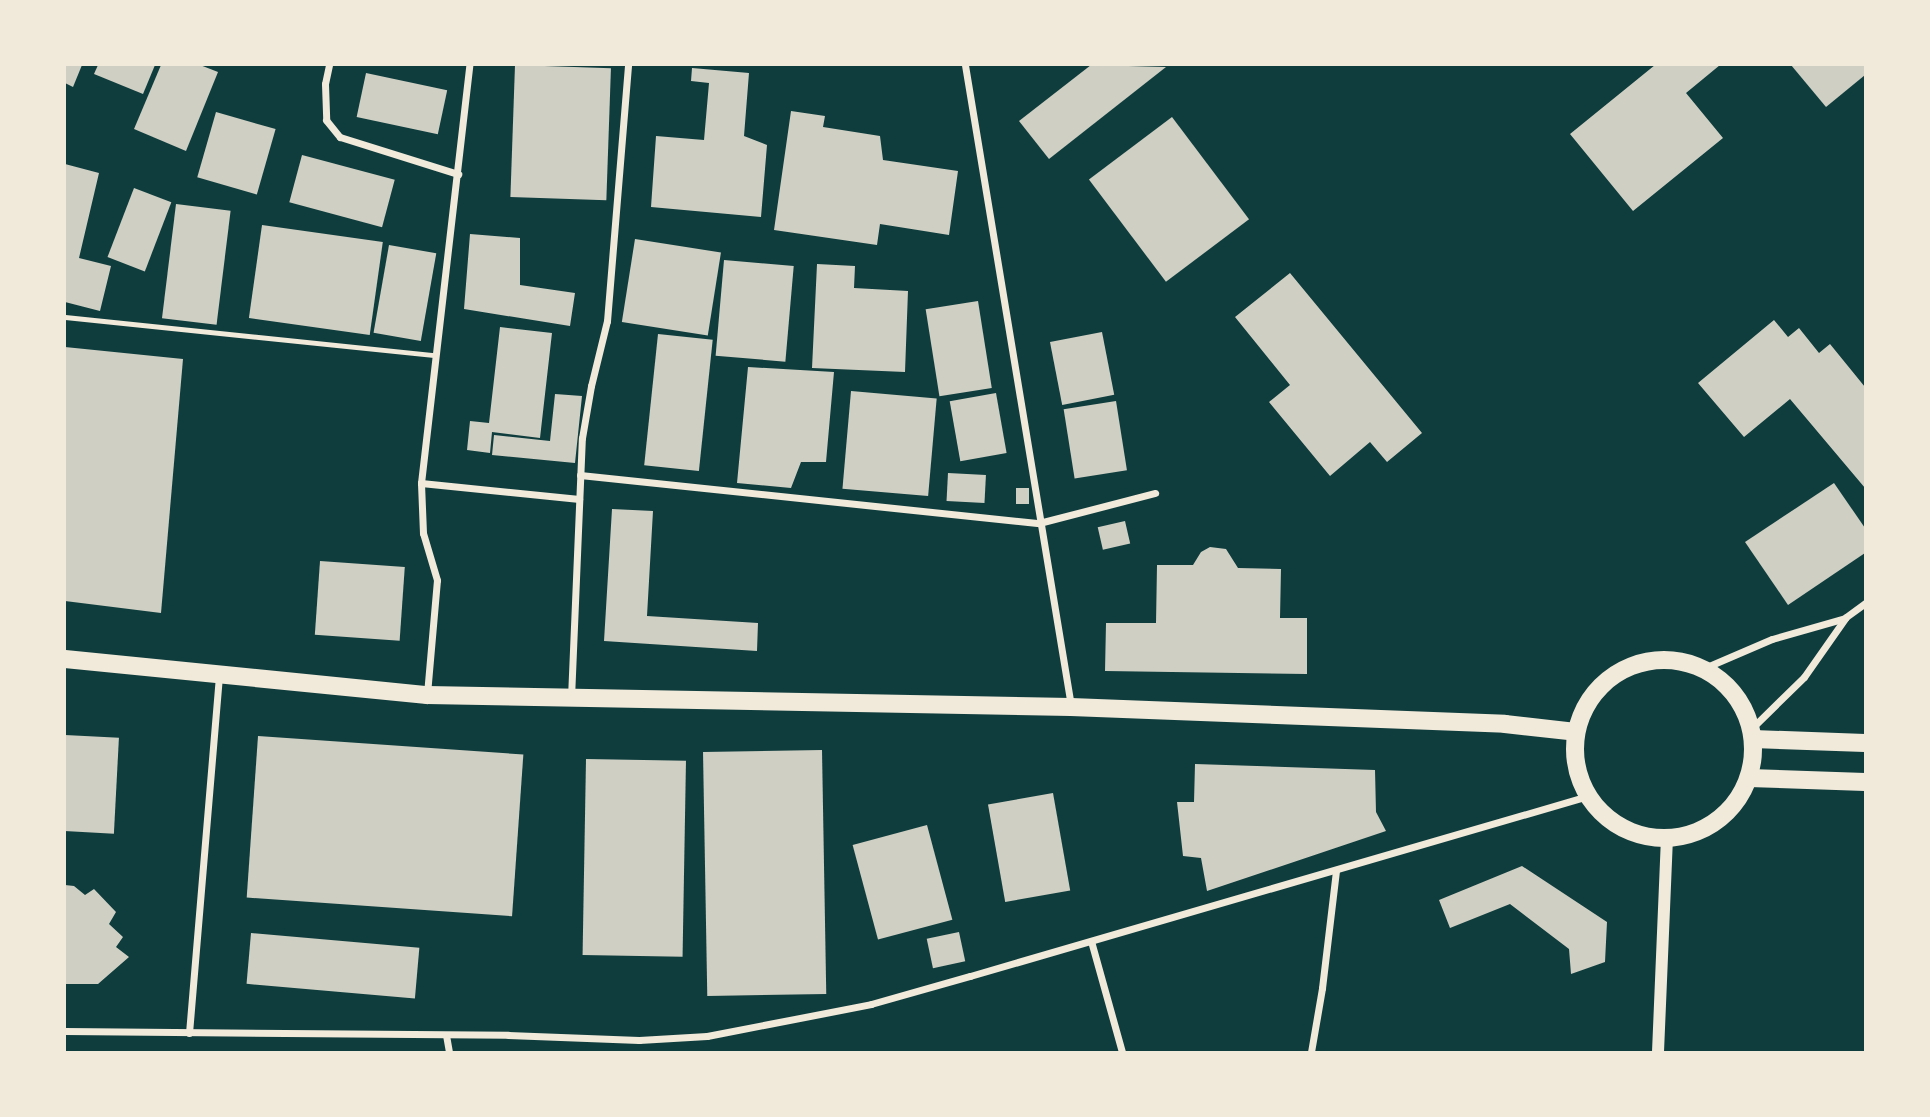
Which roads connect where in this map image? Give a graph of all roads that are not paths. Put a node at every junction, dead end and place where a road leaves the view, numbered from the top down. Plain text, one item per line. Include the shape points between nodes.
1 (329, 65) edge
2 (469, 65) edge
3 (628, 65) edge
4 (965, 65) edge
5 (458, 174) junction
6 (65, 317) edge
7 (434, 355) junction
8 (580, 475) junction
9 (421, 483) junction
10 (1155, 493) dead end
11 (579, 499) junction
12 (1039, 523) junction
13 (1865, 603) edge
14 (1846, 617) junction
15 (65, 659) edge
16 (1702, 668) junction
17 (219, 674) junction
18 (427, 695) junction
19 (571, 699) junction
20 (1071, 707) junction
21 (1576, 732) junction
22 (1752, 734) junction
23 (1865, 743) edge
24 (1749, 778) junction
25 (1865, 782) edge
26 (1588, 796) junction
27 (1667, 839) junction
28 (1335, 872) junction
29 (1091, 941) junction
30 (65, 1031) edge
31 (189, 1032) junction
32 (446, 1035) junction
33 (449, 1052) edge
34 (1122, 1052) edge
35 (1311, 1052) edge
36 (1658, 1052) edge

1 - 5 street via 326,121 340,137
2 - 5 street
3 - 8 street via 607,321 590,386
4 - 12 street via 1011,327
5 - 7 street
6 - 7 lane
7 - 9 street
8 - 11 street
8 - 12 street
9 - 11 street
9 - 18 street via 422,533 436,580
10 - 12 street
11 - 19 street
12 - 20 street
13 - 14 street
14 - 16 street via 1772,639
14 - 22 street via 1804,677
15 - 17 main road
16 - 21 main road via 1663,660 1624,669 1593,695
16 - 22 main road via 1734,693
17 - 18 main road
17 - 31 street
18 - 19 main road
19 - 20 main road
20 - 21 main road via 1493,723
21 - 26 main road via 1579,776
22 - 23 main road
22 - 24 main road
24 - 25 main road
24 - 27 main road via 1726,815 1709,827
26 - 27 main road via 1622,827
26 - 28 street
27 - 36 street
28 - 29 street
28 - 35 street
29 - 32 street via 871,1004 707,1036 639,1040
29 - 34 street
30 - 31 street
31 - 32 street
32 - 33 street

